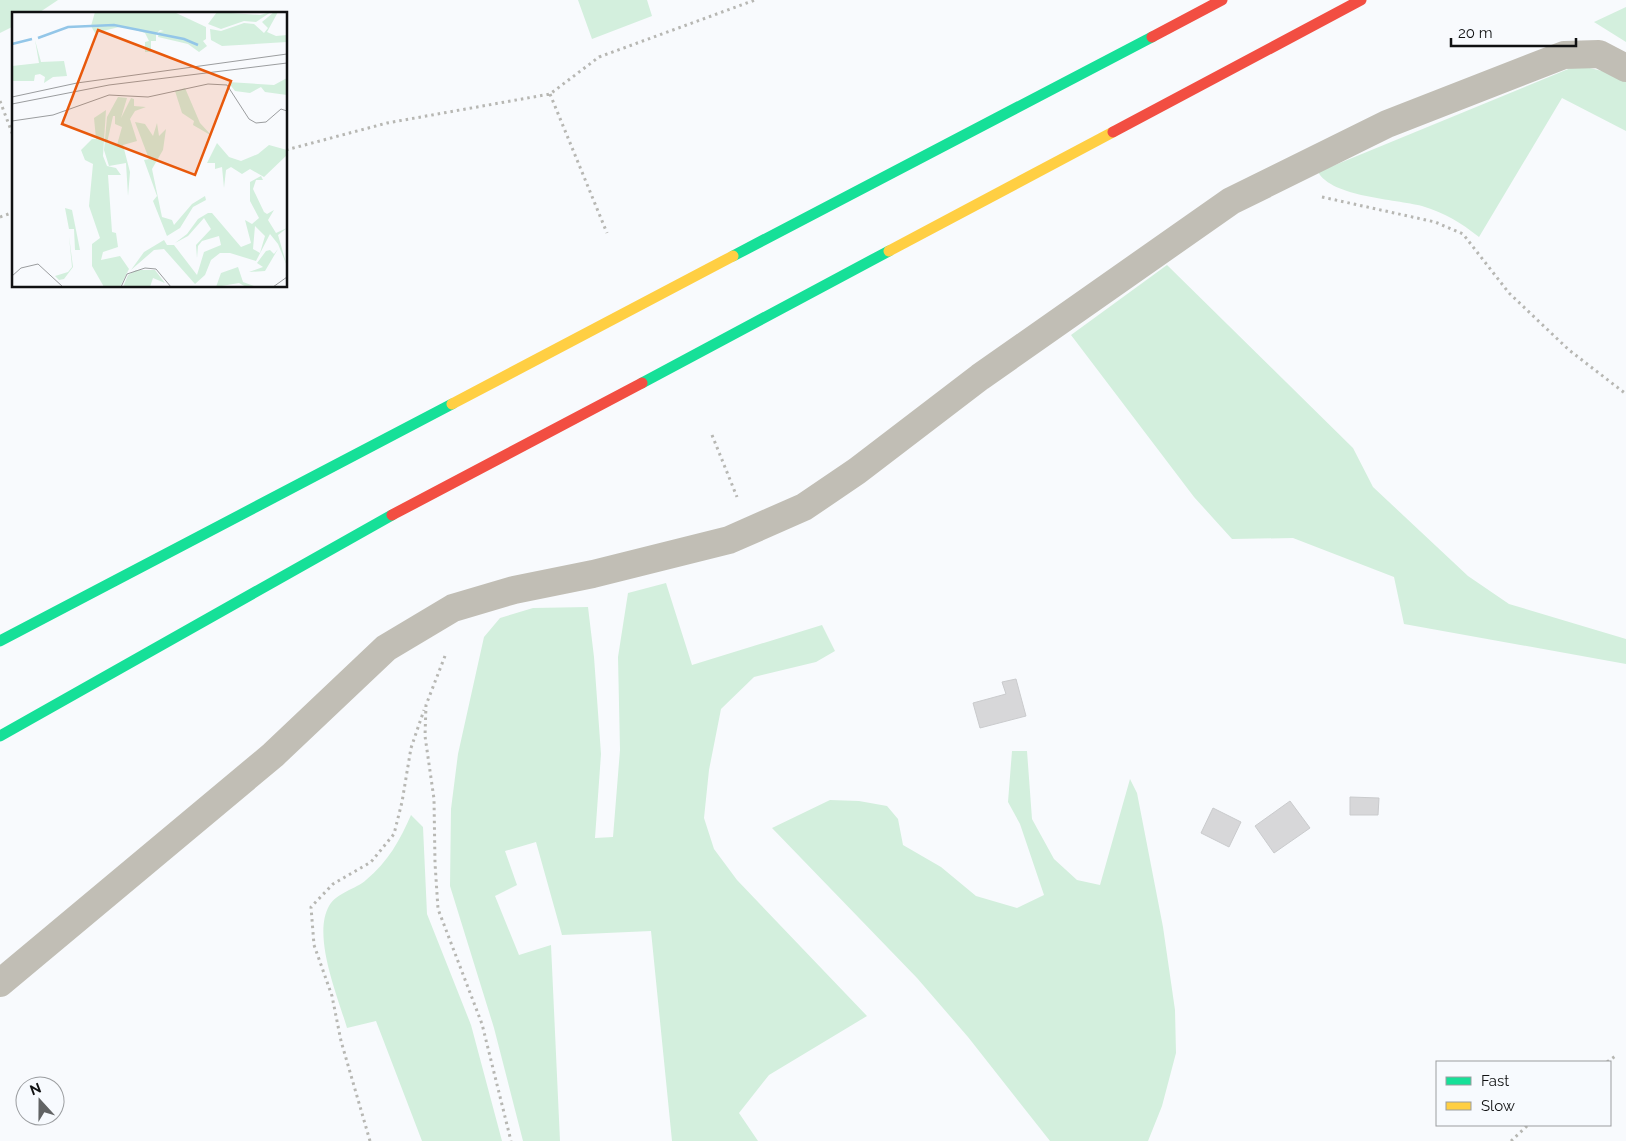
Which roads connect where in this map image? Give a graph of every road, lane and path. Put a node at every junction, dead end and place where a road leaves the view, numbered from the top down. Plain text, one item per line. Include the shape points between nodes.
1 (755, 0) edge
2 (1222, 0) edge
3 (1361, 0) edge
4 (1626, 68) edge
5 (550, 94) junction
6 (0, 101) edge
7 (12, 133) edge
8 (288, 149) edge
9 (1271, 182) junction
10 (12, 213) edge
11 (0, 217) edge
12 (606, 233) dead end
13 (1626, 394) edge
14 (712, 435) dead end
15 (750, 531) junction
16 (0, 642) edge
17 (446, 652) dead end
18 (426, 705) junction
19 (0, 736) edge
20 (0, 983) edge
21 (1617, 1055) dead end
22 (1608, 1061) edge
23 (1527, 1126) edge
24 (370, 1141) edge
25 (511, 1141) edge
26 (1511, 1141) edge

1 - 5 path via 599,57
2 - 16 highway
3 - 19 highway via 342,542
4 - 9 street via 1599,54 1564,55 1387,124
5 - 8 path via 387,123
5 - 12 path
6 - 7 path
9 - 13 path via 1293,191 1435,222 1463,234 1509,293 1569,350
9 - 15 street via 1231,201 980,377 857,471 804,507
10 - 11 path
14 - 15 path
15 - 20 street via 729,540 514,590 453,608 394,643 273,755
17 - 18 path
18 - 24 path via 411,748 394,834 371,862 333,884 311,907 314,945 332,996 341,1041
18 - 25 path via 425,736 434,799 438,909 482,1024
21 - 22 path
23 - 26 path

